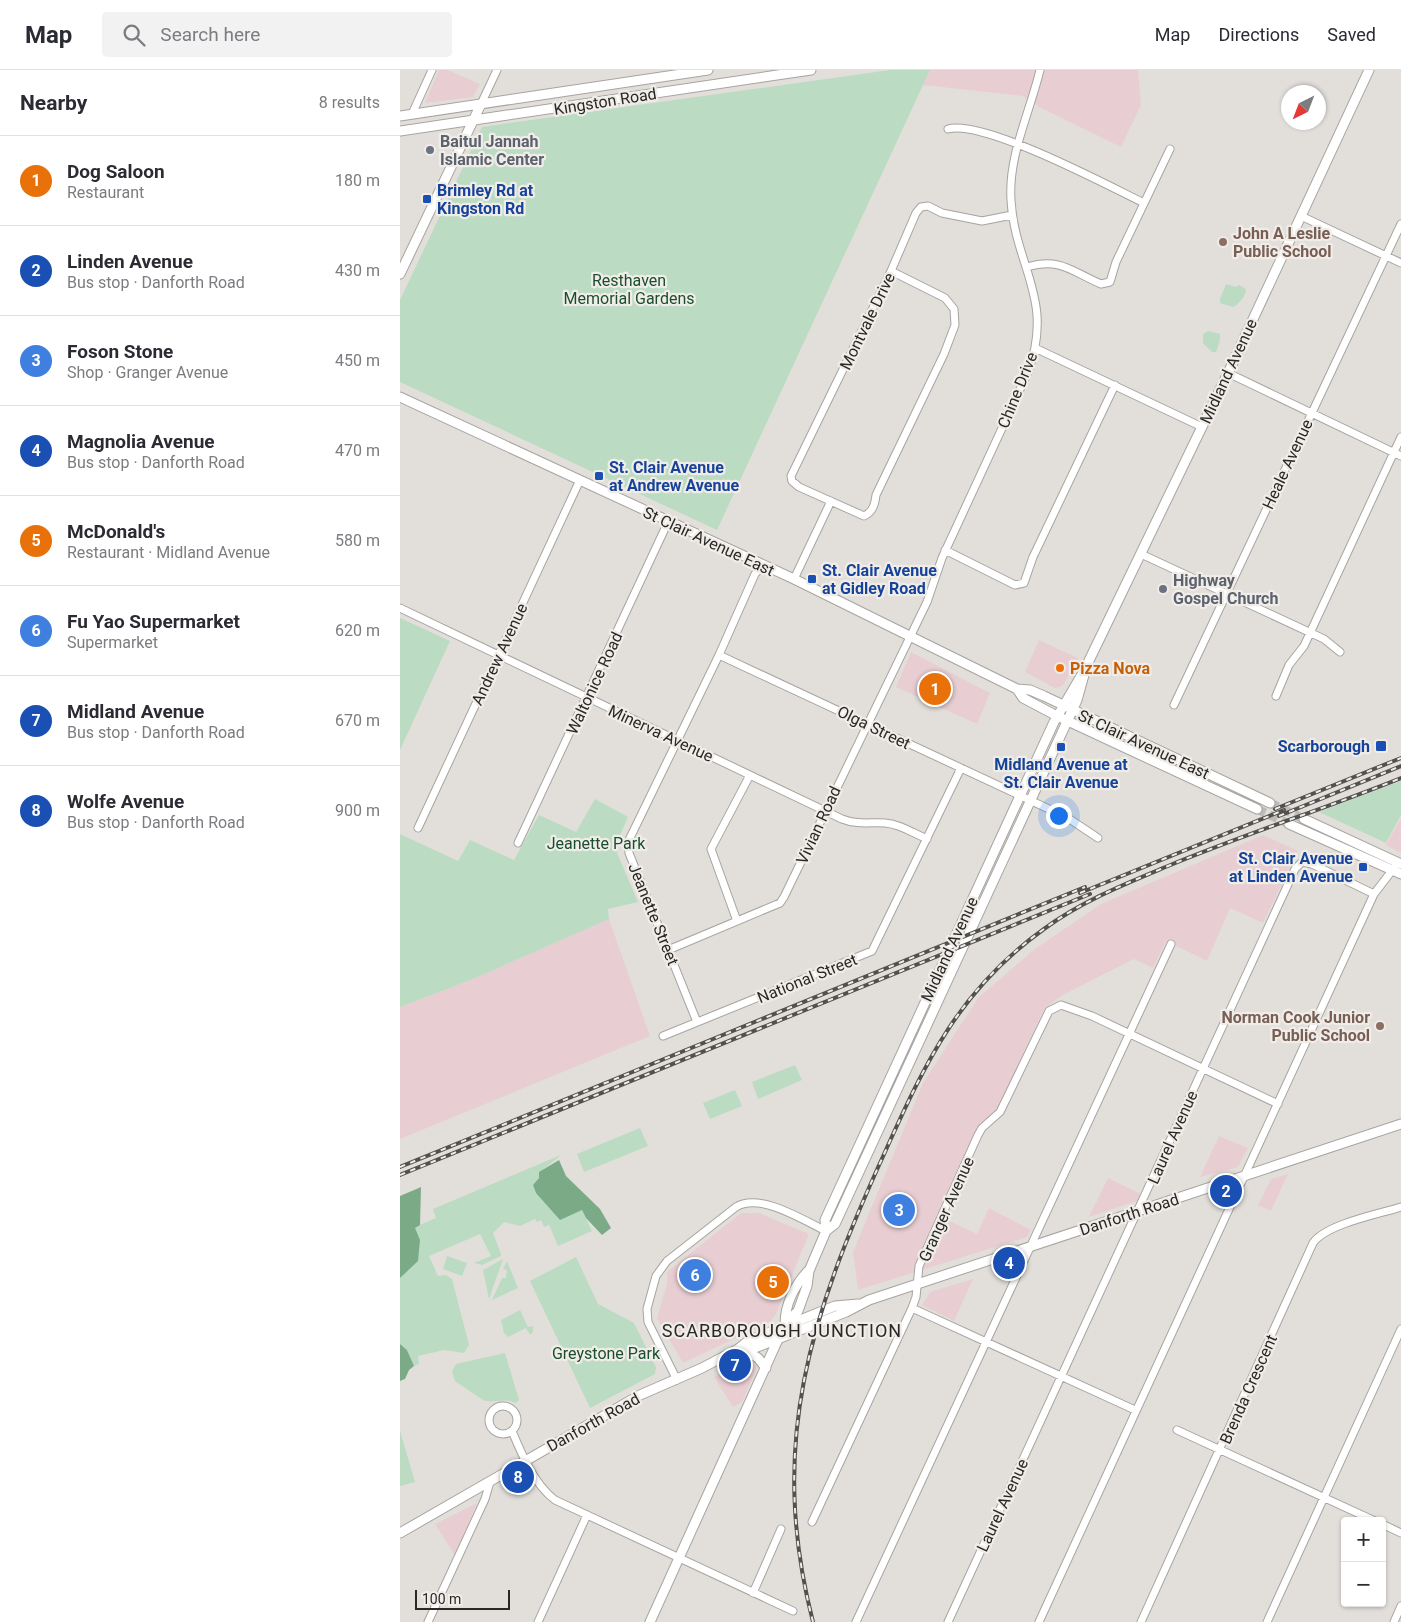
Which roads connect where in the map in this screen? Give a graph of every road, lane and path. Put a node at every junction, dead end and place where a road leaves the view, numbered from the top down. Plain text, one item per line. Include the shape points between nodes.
1 (432, 70) edge
2 (498, 70) edge
3 (708, 70) edge
4 (811, 70) edge
5 (1040, 70) edge
6 (1369, 70) edge
7 (481, 104) junction
8 (412, 114) junction
9 (400, 116) edge
10 (472, 121) junction
11 (948, 129) dead end
12 (400, 131) edge
13 (1019, 144) junction
14 (1170, 149) dead end
15 (1144, 203) junction
16 (1012, 215) junction
17 (1301, 216) junction
18 (1401, 224) edge
19 (1386, 255) junction
20 (1401, 262) edge
21 (1027, 267) junction
22 (891, 271) junction
23 (400, 274) edge
24 (1035, 348) junction
25 (1228, 373) junction
26 (1115, 385) junction
27 (400, 397) edge
28 (1311, 414) junction
29 (1202, 427) junction
30 (1401, 437) edge
31 (1397, 454) edge
32 (580, 480) junction
33 (831, 501) junction
34 (668, 522) junction
35 (945, 550) junction
36 (1141, 554) junction
37 (763, 565) junction
38 (794, 579) junction
39 (1226, 594) junction
40 (400, 608) edge
41 (1310, 633) junction
42 (908, 637) junction
43 (1340, 652) dead end
44 (719, 654) junction
45 (499, 656) junction
46 (1017, 689) junction
47 (1276, 696) dead end
48 (587, 698) junction
49 (1174, 705) dead end
50 (1067, 707) junction
51 (1057, 716) junction
52 (1066, 721) junction
53 (867, 724) junction
54 (678, 741) junction
55 (961, 768) junction
56 (750, 776) junction
57 (1020, 796) junction
58 (1029, 800) junction
59 (1270, 803) tunnel mouth
60 (1256, 809) tunnel mouth
61 (825, 811) junction
62 (1304, 819) tunnel mouth
63 (1289, 824) tunnel mouth
64 (418, 828) dead end
65 (1098, 838) dead end
66 (927, 839) junction
67 (518, 843) dead end
68 (1400, 863) edge
69 (1391, 870) junction
70 (1401, 874) edge
71 (1374, 894) junction
72 (737, 921) junction
73 (1170, 944) dead end
74 (668, 950) junction
75 (697, 1022) junction
76 (1128, 1034) junction
77 (663, 1036) dead end
78 (1202, 1069) junction
79 (1278, 1104) junction
80 (1401, 1124) edge
81 (1245, 1176) junction
82 (1401, 1207) edge
83 (1137, 1211) junction
84 (826, 1231) junction
85 (1030, 1247) junction
86 (918, 1284) junction
87 (858, 1304) junction
88 (912, 1308) junction
89 (785, 1324) junction
90 (1401, 1330) edge
91 (779, 1338) junction
92 (986, 1341) junction
93 (742, 1350) junction
94 (766, 1368) junction
95 (1061, 1375) junction
96 (677, 1380) junction
97 (1136, 1410) junction
98 (1177, 1430) dead end
99 (512, 1431) dead end
100 (1220, 1450) junction
101 (525, 1460) junction
102 (490, 1482) junction
103 (1324, 1498) junction
104 (587, 1515) junction
105 (1366, 1517) edge
106 (812, 1522) dead end
107 (1386, 1526) edge
108 (782, 1529) dead end
109 (400, 1532) edge
110 (1401, 1532) edge
111 (679, 1559) junction
112 (753, 1593) junction
113 (1401, 1606) edge
114 (793, 1611) dead end
115 (428, 1622) edge
116 (538, 1622) edge
117 (650, 1622) edge
118 (856, 1622) edge
119 (948, 1622) edge
120 (1039, 1622) edge
121 (1141, 1622) edge
122 (1267, 1622) edge
123 (1394, 1622) edge

1 - 8 street
2 - 7 street
3 - 7 main road, Kingston Road
4 - 10 main road, Kingston Road
5 - 13 street, Chine Drive
6 - 17 main road, Midland Avenue
7 - 8 main road, Kingston Road
7 - 10 main road
8 - 9 main road, Kingston Road
10 - 12 main road, Kingston Road
10 - 23 main road
11 - 13 street via 960,128
13 - 15 street
13 - 16 street, Chine Drive via 1011,181
14 - 15 street
15 - 21 street via 1108,283 1101,284 1062,264 1045,262
16 - 21 street, Chine Drive
16 - 22 street, Montvale Drive via 982,221 924,206 916,213
17 - 19 street
17 - 25 main road, Midland Avenue
18 - 19 street, Heale Avenue
19 - 20 street
19 - 28 street, Heale Avenue
21 - 24 street, Chine Drive via 1037,310
22 - 33 street, Montvale Drive via 791,476 796,485
22 - 33 street via 935,292 950,303 956,318 953,332 869,514 859,515
24 - 26 street
24 - 35 street, Chine Drive via 1022,387
25 - 28 street
25 - 29 main road, Midland Avenue
26 - 29 street
26 - 35 street via 1024,583 1015,585
27 - 32 main road, St Clair Avenue East
28 - 31 street
28 - 39 street, Heale Avenue
29 - 36 main road, Midland Avenue
30 - 31 street
31 - 41 street
32 - 34 main road, St Clair Avenue East
32 - 45 street, Andrew Avenue
33 - 38 street
34 - 37 main road, St Clair Avenue East
34 - 48 street, Waltonice Road
35 - 42 street, Chine Drive via 926,602
36 - 39 street
36 - 50 main road, Midland Avenue
37 - 38 main road, St Clair Avenue East
37 - 44 street, Jeanette Street via 755,574
38 - 42 main road, St Clair Avenue East
39 - 41 street
39 - 49 street, Heale Avenue
40 - 45 street, Minerva Avenue
41 - 43 street via 1331,642
41 - 47 street via 1301,652 1289,665
42 - 46 main road, St Clair Avenue East
42 - 53 street, Vivian Road
44 - 53 street, Olga Street
44 - 54 street, Jeanette Street
45 - 48 street, Minerva Avenue
45 - 64 street, Andrew Avenue
46 - 50 main road, St Clair Avenue East via 1030,690
46 - 51 main road, St Clair Avenue East via 1023,698
48 - 54 street, Minerva Avenue
48 - 67 street, Waltonice Road
50 - 51 main road, Midland Avenue
50 - 52 main road, Midland Avenue
50 - 59 main road, St Clair Avenue East
51 - 52 main road, St Clair Avenue East
51 - 57 main road, Midland Avenue
52 - 58 main road, Midland Avenue
52 - 60 main road, St Clair Avenue East
53 - 55 street, Olga Street
53 - 61 street, Vivian Road
54 - 56 street, Minerva Avenue
54 - 74 street, Jeanette Street via 628,842 629,853
55 - 57 street, Olga Street
55 - 66 street, National Street
56 - 61 street, Minerva Avenue
56 - 72 street via 711,849
57 - 58 street, Olga Street
57 - 84 main road, Midland Avenue via 829,1211 825,1220
58 - 65 street, Olga Street via 1068,818
58 - 84 main road, Midland Avenue via 835,1224
61 - 66 street, Minerva Avenue via 855,824 900,826
61 - 72 street, Vivian Road via 780,904
62 - 68 main road
63 - 69 main road
66 - 75 street, National Street via 872,950
68 - 69 street
69 - 70 main road
69 - 71 street
71 - 78 street, Laurel Avenue via 1312,864 1300,863
71 - 79 street
72 - 74 street, Vivian Road
73 - 76 street
74 - 75 street, Jeanette Street
75 - 77 street, National Street
76 - 78 street
76 - 85 street
76 - 86 street, Granger Avenue via 1069,1007 1061,1005 1049,1011 1000,1112 978,1135 919,1266
78 - 79 street
78 - 83 street, Laurel Avenue
79 - 81 street
80 - 81 main road, Danforth Road
81 - 83 main road, Danforth Road
81 - 97 street
82 - 100 street, Brenda Crescent via 1333,1228 1316,1238
83 - 85 main road, Danforth Road
83 - 95 street, Laurel Avenue
84 - 89 main road, Midland Avenue via 809,1271 798,1311
84 - 96 street via 762,1203 748,1202 737,1206 665,1262 656,1276 647,1319
85 - 86 main road, Danforth Road
85 - 92 street
86 - 87 main road, Danforth Road
86 - 88 street, Granger Avenue
87 - 89 main road, Danforth Road via 835,1306
87 - 91 main road, Danforth Road via 846,1312
88 - 92 street
88 - 106 street, Granger Avenue
89 - 91 main road, Midland Avenue
89 - 93 main road, Danforth Road via 748,1340
90 - 103 street
91 - 93 main road, Danforth Road
91 - 94 main road, Midland Avenue
92 - 95 street
92 - 118 street
93 - 94 main road via 758,1358
93 - 96 main road, Danforth Road
94 - 111 main road, Midland Avenue
95 - 97 street
95 - 119 street, Laurel Avenue
96 - 101 main road, Danforth Road via 640,1395
97 - 120 street
98 - 100 street
99 - 101 street
100 - 103 street
100 - 121 street, Brenda Crescent
101 - 102 main road, Danforth Road
101 - 104 street via 546,1494
102 - 109 main road, Danforth Road
102 - 115 street
103 - 105 street
103 - 122 street
104 - 111 street
104 - 116 street
107 - 110 street
108 - 112 street
111 - 112 street
111 - 117 main road, Midland Avenue
112 - 114 street
113 - 123 street

